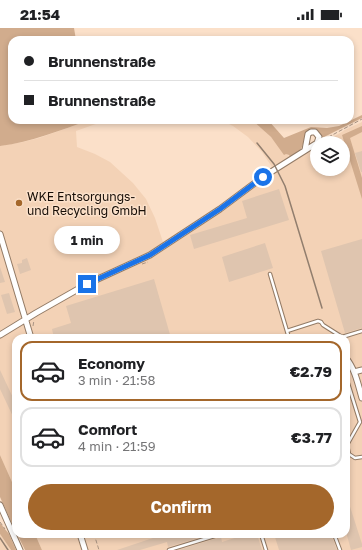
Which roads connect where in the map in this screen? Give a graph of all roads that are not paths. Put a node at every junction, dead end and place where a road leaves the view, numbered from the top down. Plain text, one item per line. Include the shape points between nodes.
1 (318, 136) edge
2 (310, 147) edge
3 (305, 150) junction
4 (0, 234) edge
5 (270, 274) dead end
6 (26, 319) junction
7 (287, 331) junction
8 (362, 331) edge
9 (30, 334) edge
10 (288, 334) edge
11 (337, 334) edge
12 (0, 335) edge
13 (350, 335) edge
14 (350, 363) edge
15 (362, 370) edge
16 (354, 372) junction
17 (350, 390) edge
18 (362, 398) edge
19 (350, 438) edge
20 (350, 455) edge
21 (362, 457) edge
22 (0, 504) edge
23 (12, 532) edge
24 (15, 538) edge
25 (82, 538) edge
26 (208, 538) edge
27 (262, 538) edge
28 (336, 538) edge
29 (20, 550) edge
30 (86, 550) edge
31 (169, 550) edge
32 (266, 550) edge
33 (340, 550) edge

1 - 3 street via 315,132 309,133
2 - 3 street
3 - 6 street via 150,255 87,284
4 - 6 street
5 - 7 lane
6 - 9 street
6 - 12 street
7 - 10 lane
7 - 11 lane via 318,321
8 - 13 lane
14 - 16 street
15 - 16 street
16 - 18 street
17 - 19 lane via 360,422
20 - 21 lane via 355,458
22 - 23 street
24 - 29 street
25 - 30 street
26 - 31 lane
27 - 32 lane
28 - 33 lane

